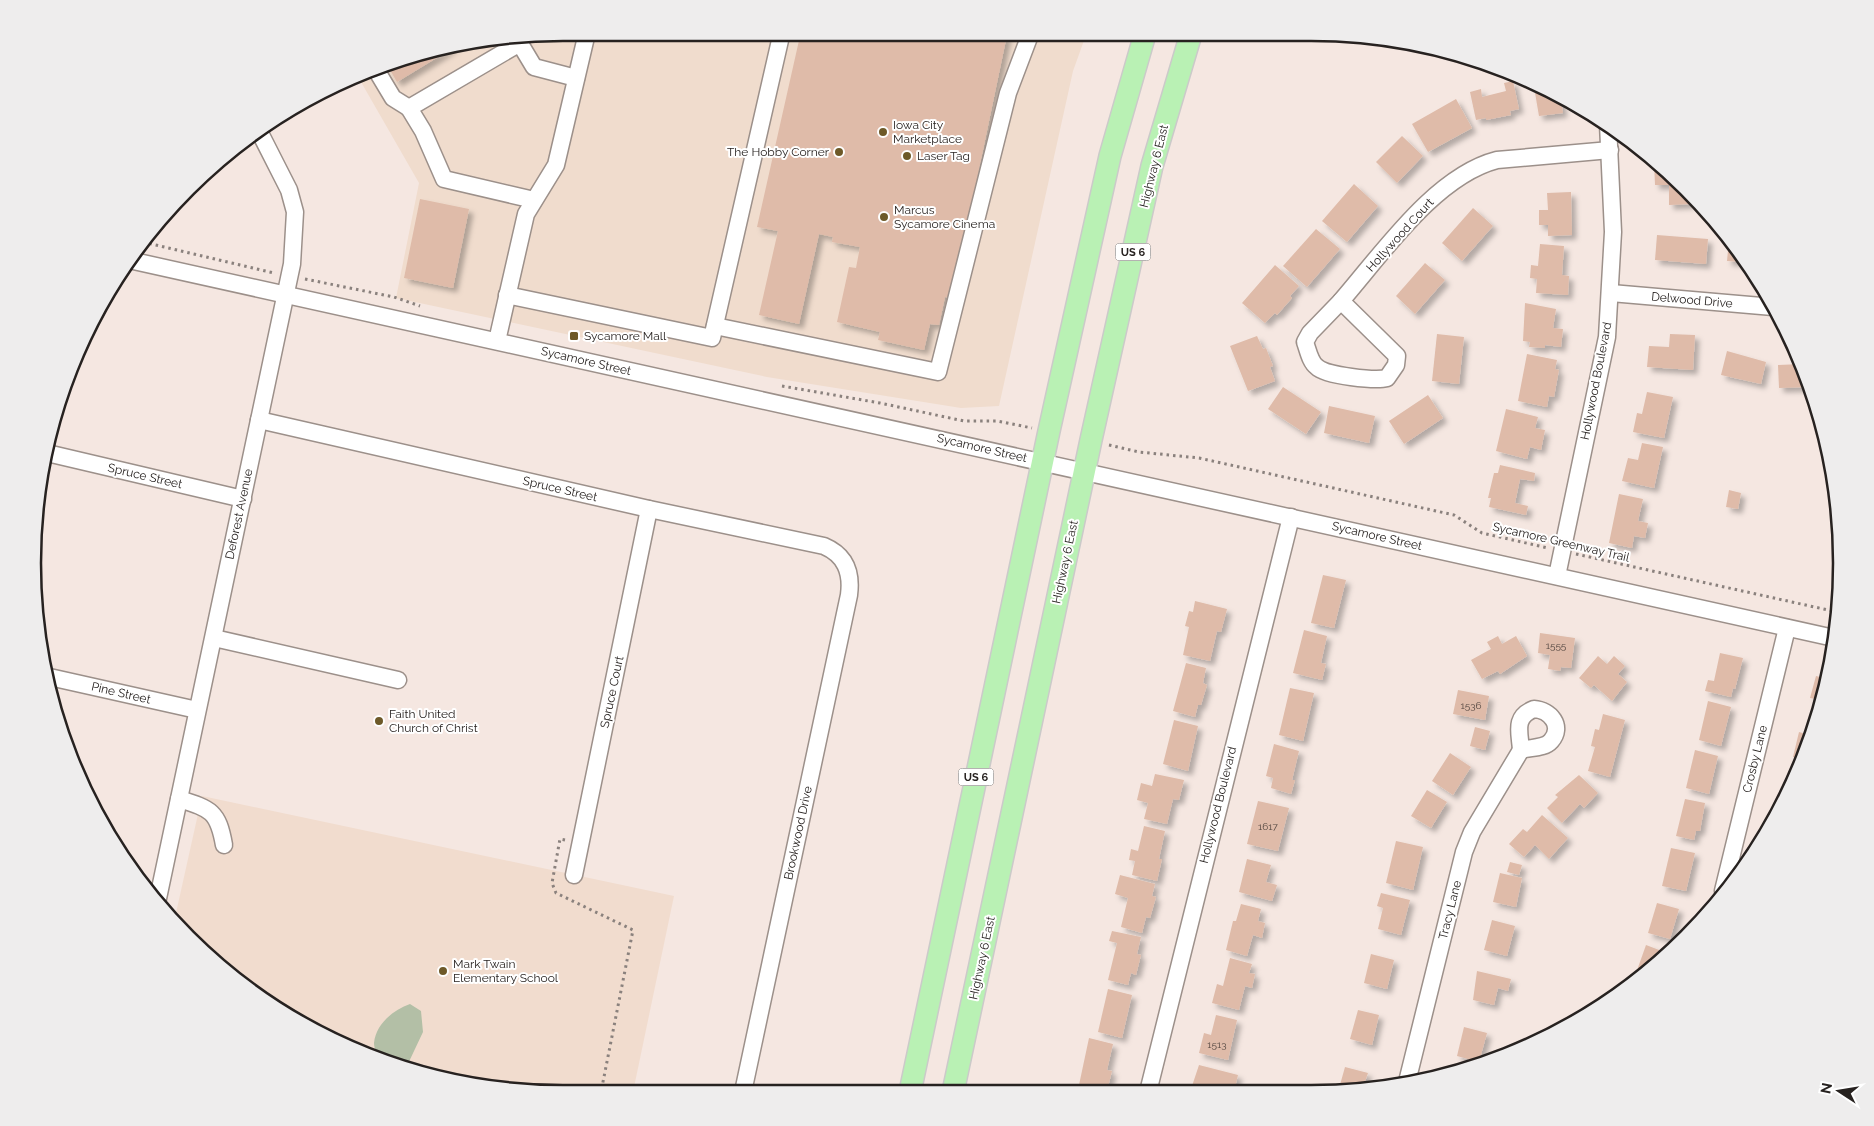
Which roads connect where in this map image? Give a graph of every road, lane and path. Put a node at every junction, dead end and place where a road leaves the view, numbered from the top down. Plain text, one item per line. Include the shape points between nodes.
1 (585, 41) edge
2 (780, 41) edge
3 (1028, 41) edge
4 (1143, 41) edge
5 (1189, 41) edge
6 (520, 43) edge
7 (511, 44) edge
8 (379, 75) edge
9 (576, 78) junction
10 (409, 108) junction
11 (1609, 135) edge
12 (262, 137) edge
13 (1610, 150) junction
14 (534, 200) junction
15 (150, 244) edge
16 (137, 262) edge
17 (290, 276) junction
18 (1611, 293) junction
19 (286, 294) junction
20 (508, 295) junction
21 (1341, 301) junction
22 (1765, 306) edge
23 (422, 307) dead end
24 (715, 326) junction
25 (497, 341) junction
26 (776, 386) dead end
27 (259, 420) junction
28 (1049, 431) junction
29 (1091, 440) junction
30 (53, 455) edge
31 (1042, 462) junction
32 (1084, 471) junction
33 (243, 499) junction
34 (649, 509) junction
35 (1290, 517) junction
36 (1562, 551) junction
37 (849, 572) joint
38 (1557, 576) junction
39 (1830, 611) edge
40 (1787, 628) junction
41 (1827, 637) edge
42 (214, 638) junction
43 (54, 678) edge
44 (398, 680) dead end
45 (197, 710) junction
46 (1521, 750) dead end
47 (180, 799) junction
48 (581, 841) junction
49 (224, 846) dead end
50 (574, 876) dead end
51 (1726, 880) edge
52 (159, 893) edge
53 (1409, 1076) edge
54 (602, 1085) edge
55 (744, 1085) edge
56 (911, 1085) edge
57 (954, 1085) edge
58 (1150, 1085) edge

1 - 9 street
2 - 24 street
3 - 24 street via 1008,93 938,372
4 - 28 main road, US 6 via 1110,156
5 - 29 main road, Highway 6 East / US 6 via 1152,166
6 - 9 street via 534,67
7 - 10 street
8 - 10 street via 393,98
9 - 14 street via 556,165
10 - 14 street via 444,179
11 - 13 street, Hollywood Boulevard
12 - 17 street, Deforest Avenue via 289,190 294,212
13 - 18 street, Hollywood Boulevard
13 - 21 street, Hollywood Court via 1496,160 1464,173 1420,210
14 - 20 street via 526,214
15 - 17 path
16 - 19 street, Sycamore Street
17 - 19 street, Deforest Avenue
17 - 23 path via 394,297
18 - 22 street, Delwood Drive
18 - 36 street, Hollywood Boulevard via 1607,337
19 - 25 street, Sycamore Street
19 - 27 street, Deforest Avenue
20 - 24 street via 712,338
20 - 25 street
21 - 21 street, Hollywood Court via 1396,356 1396,365 1387,378 1366,379 1330,372 1317,368 1312,360 1305,342
25 - 31 street, Sycamore Street
26 - 28 path via 964,421 997,421
27 - 33 street, Deforest Avenue
27 - 34 street, Spruce Street
28 - 31 main road, US 6
29 - 32 main road, Highway 6 East / US 6
29 - 36 path, Sycamore Greenway Trail via 1139,452 1199,458 1454,515 1482,533
30 - 33 street, Spruce Street
31 - 32 street, Sycamore Street
31 - 56 main road, US 6
32 - 35 street, Sycamore Street
32 - 57 main road, Highway 6 East / US 6
33 - 42 street, Deforest Avenue
34 - 37 street, Spruce Street via 824,546 837,552
34 - 48 street, Spruce Court
35 - 38 street, Sycamore Street
35 - 58 street, Hollywood Boulevard
36 - 38 street, Hollywood Boulevard
36 - 39 path, Sycamore Greenway Trail
37 - 55 street, Brookwood Drive via 849,595
38 - 40 street, Sycamore Street
40 - 41 street, Sycamore Street
40 - 51 street, Crosby Lane
42 - 44 street
42 - 45 street, Deforest Avenue
43 - 45 street, Pine Street
45 - 47 street, Deforest Avenue
46 - 53 street, Tracy Lane via 1472,832 1464,852
47 - 49 street via 206,807 221,826
47 - 52 street, Deforest Avenue
48 - 50 street, Spruce Court
48 - 54 path via 560,839 552,883 556,893 633,930

